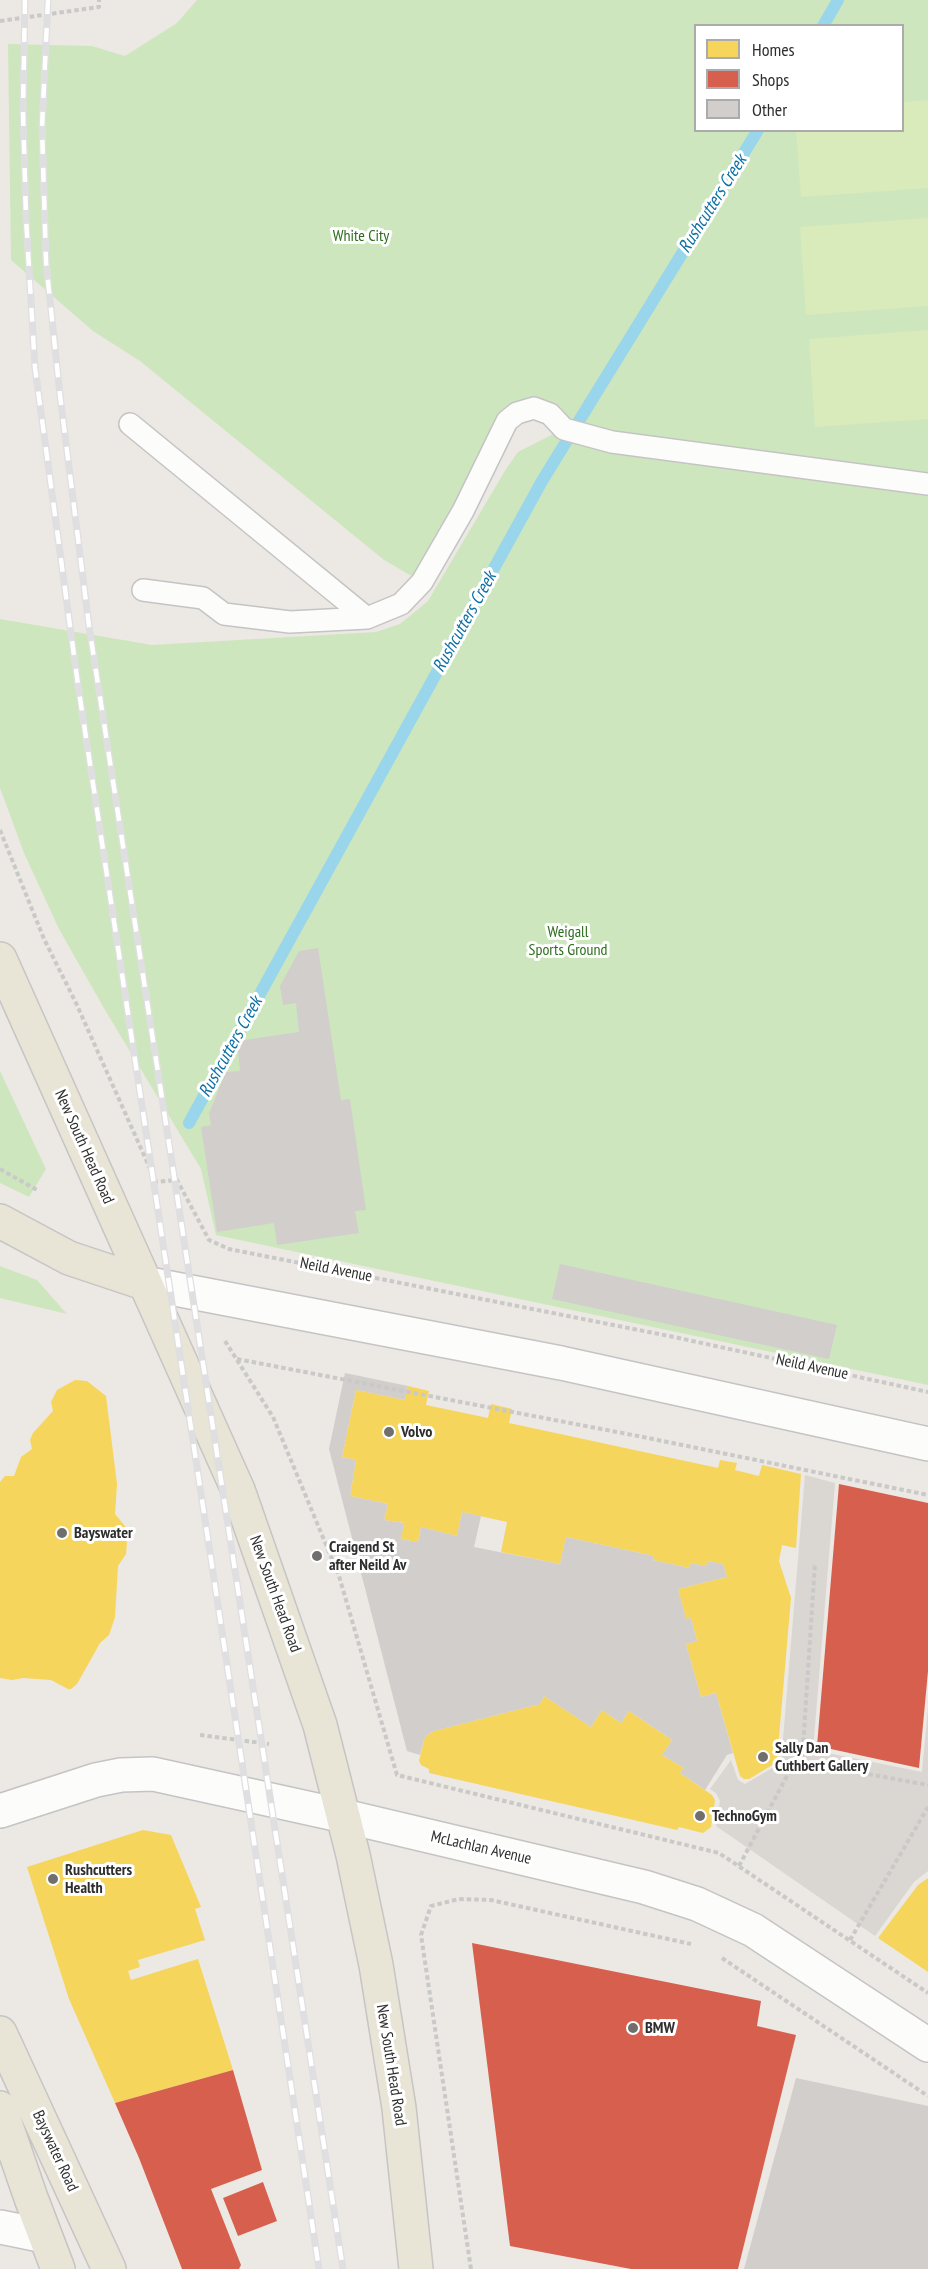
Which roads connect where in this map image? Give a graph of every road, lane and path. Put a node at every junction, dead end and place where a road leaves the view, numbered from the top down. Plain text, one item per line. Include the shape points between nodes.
1 (99, 0) edge
2 (0, 21) edge
3 (130, 424) dead end
4 (928, 484) edge
5 (143, 590) dead end
6 (367, 618) junction
7 (0, 830) edge
8 (0, 959) edge
9 (0, 1169) edge
10 (38, 1190) dead end
11 (0, 1221) edge
12 (144, 1283) junction
13 (225, 1341) dead end
14 (237, 1359) junction
15 (928, 1392) edge
16 (928, 1444) edge
17 (928, 1495) edge
18 (815, 1563) dead end
19 (200, 1735) dead end
20 (269, 1744) dead end
21 (802, 1762) junction
22 (397, 1775) dead end
23 (928, 1785) edge
24 (928, 1807) edge
25 (0, 1811) edge
26 (344, 1816) junction
27 (739, 1866) dead end
28 (849, 1940) dead end
29 (694, 1945) dead end
30 (715, 1954) dead end
31 (0, 2033) edge
32 (928, 2046) edge
33 (928, 2096) edge
34 (0, 2108) edge
35 (0, 2227) edge
36 (45, 2236) junction
37 (417, 2265) edge
38 (58, 2269) edge
39 (109, 2269) edge
40 (471, 2269) edge

1 - 2 path via 99,7
3 - 6 lane
4 - 6 lane via 612,442 564,429 550,414 534,408 507,421 463,511 422,582 400,604
5 - 6 lane via 203,598 224,614 323,622
7 - 15 path, Neild Avenue via 44,939 156,1182 177,1180 209,1240 229,1249
8 - 12 main road, New South Head Road
9 - 10 path
11 - 12 main road via 69,1258
12 - 16 main road via 561,1363
12 - 26 main road, New South Head Road via 238,1490 317,1715
13 - 14 path
14 - 17 path
14 - 22 path via 273,1417 339,1576
18 - 21 path
19 - 20 path
21 - 23 path
21 - 27 path via 788,1774
24 - 28 path
25 - 26 main road, McLachlan Avenue via 96,1780 138,1773
26 - 32 main road, McLachlan Avenue via 644,1887 697,1904 753,1930
26 - 37 main road, New South Head Road via 376,1965 399,2108
29 - 40 path via 491,1900 459,1899 431,1906 421,1935
30 - 33 path
31 - 39 main road, Bayswater Road
34 - 36 main road
35 - 36 main road
36 - 38 main road

